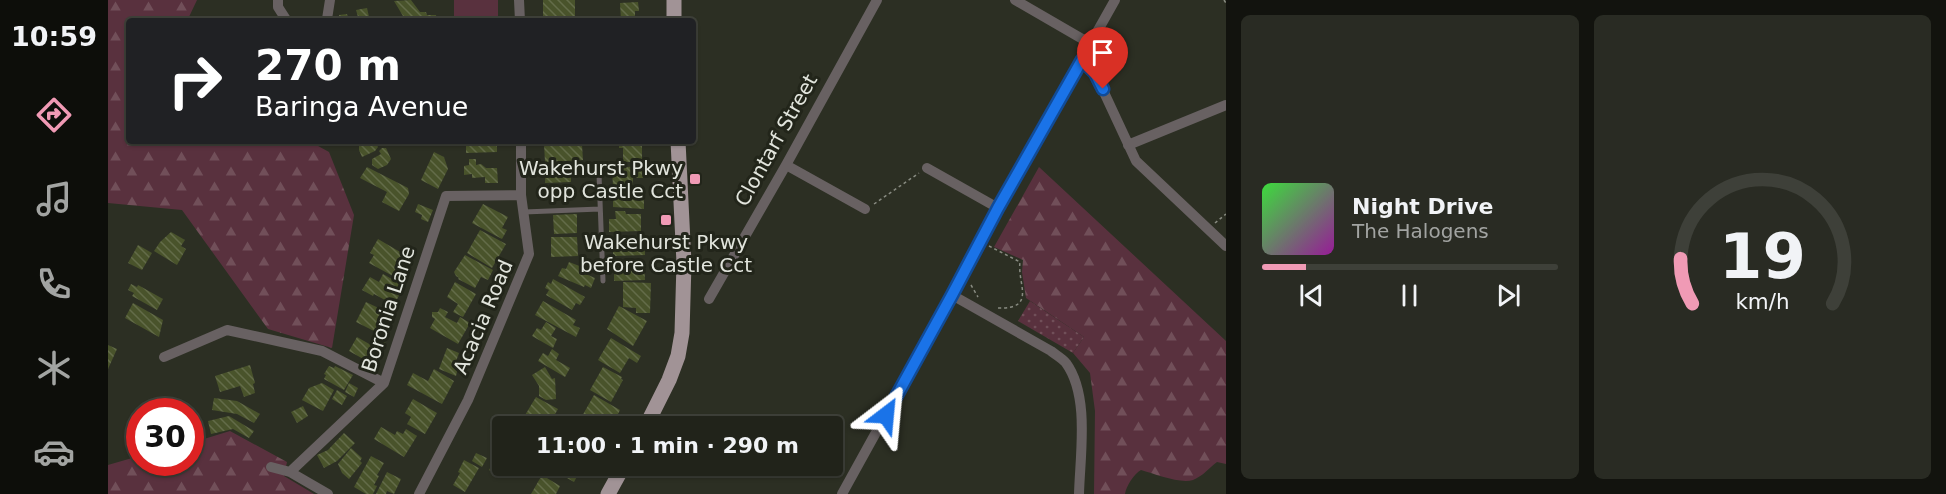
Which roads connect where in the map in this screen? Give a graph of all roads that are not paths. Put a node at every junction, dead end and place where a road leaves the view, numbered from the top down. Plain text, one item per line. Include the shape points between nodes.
1 (278, 0) edge
2 (330, 0) edge
3 (519, 0) edge
4 (674, 0) edge
5 (877, 0) edge
6 (1015, 0) edge
7 (1115, 0) edge
8 (285, 18) edge
9 (327, 18) edge
10 (520, 18) edge
11 (674, 18) edge
12 (1091, 44) junction
13 (1082, 60) junction
14 (1226, 105) edge
15 (521, 144) edge
16 (678, 144) edge
17 (1128, 145) junction
18 (786, 165) junction
19 (927, 168) road end
20 (599, 174) dead end
21 (521, 195) junction
22 (998, 208) junction
23 (600, 209) junction
24 (866, 209) road end
25 (524, 212) junction
26 (1226, 246) edge
27 (603, 281) dead end
28 (952, 295) junction
29 (709, 299) dead end
30 (164, 357) dead end
31 (384, 383) junction
32 (651, 416) edge
33 (272, 467) dead end
34 (290, 472) junction
35 (618, 476) edge
36 (328, 494) edge
37 (419, 494) edge
38 (608, 494) edge
39 (842, 494) edge
40 (1079, 494) edge

1 - 8 street
2 - 9 street
3 - 10 street
4 - 11 main road
5 - 18 street, Clontarf Street
6 - 12 street
7 - 12 street
12 - 13 street
13 - 17 street via 1095,73
13 - 22 street
14 - 17 street
15 - 21 street, Acacia Road
16 - 32 main road via 684,313 678,356
17 - 26 street via 1136,161
18 - 24 street
18 - 29 street, Clontarf Street
19 - 22 street
20 - 23 lane
21 - 25 street, Acacia Road
21 - 31 street, Boronia Lane via 446,196
22 - 28 street
23 - 25 lane
23 - 27 lane
25 - 37 street, Acacia Road via 529,254 468,400
28 - 39 street
28 - 40 street via 1065,362 1079,393
30 - 31 street via 227,330 322,351
31 - 34 street, Boronia Lane
33 - 34 street
34 - 36 street
35 - 38 main road

